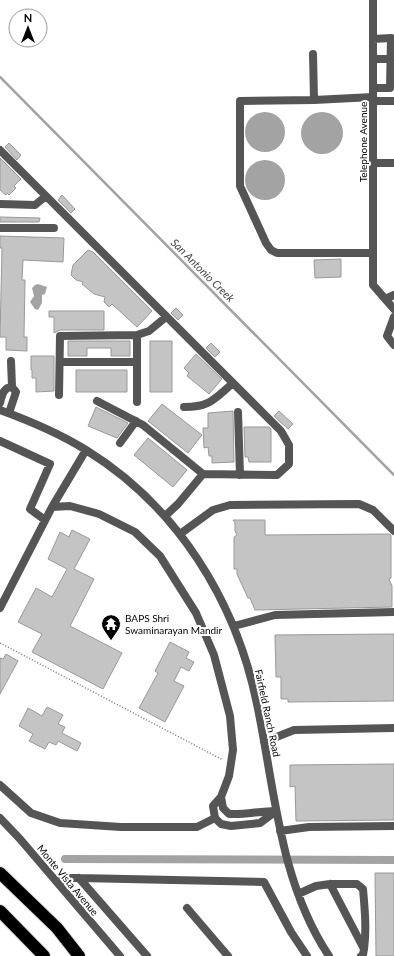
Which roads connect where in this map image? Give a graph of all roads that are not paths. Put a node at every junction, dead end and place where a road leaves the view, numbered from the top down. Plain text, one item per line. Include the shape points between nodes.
1 (373, 0) edge
2 (392, 38) edge
3 (373, 39) junction
4 (313, 54) dead end
5 (373, 59) junction
6 (391, 59) junction
7 (373, 88) junction
8 (392, 88) edge
9 (373, 99) junction
10 (314, 100) junction
11 (394, 101) edge
12 (0, 150) edge
13 (373, 163) junction
14 (394, 163) edge
15 (46, 196) junction
16 (0, 204) edge
17 (0, 228) edge
18 (54, 228) dead end
19 (373, 253) junction
20 (394, 295) edge
21 (385, 299) junction
22 (394, 309) edge
23 (166, 317) junction
24 (394, 317) edge
25 (137, 335) junction
26 (394, 345) edge
27 (11, 361) dead end
28 (60, 362) junction
29 (137, 362) junction
30 (233, 383) junction
31 (12, 386) junction
32 (60, 395) dead end
33 (97, 401) dead end
34 (138, 402) dead end
35 (0, 403) edge
36 (184, 407) dead end
37 (0, 410) edge
38 (238, 412) dead end
39 (9, 413) junction
40 (136, 421) junction
41 (0, 441) edge
42 (120, 443) dead end
43 (86, 450) junction
44 (203, 474) junction
45 (240, 475) junction
46 (52, 507) junction
47 (165, 516) junction
48 (45, 520) junction
49 (394, 531) edge
50 (180, 534) junction
51 (0, 608) edge
52 (394, 612) edge
53 (234, 626) junction
54 (394, 728) edge
55 (264, 742) junction
56 (0, 785) edge
57 (221, 797) junction
58 (276, 811) junction
59 (0, 818) edge
60 (215, 818) junction
61 (394, 826) edge
62 (280, 830) junction
63 (0, 874) edge
64 (79, 878) junction
65 (57, 882) junction
66 (330, 884) junction
67 (298, 894) junction
68 (187, 908) dead end
69 (0, 911) edge
70 (363, 952) edge
71 (44, 956) edge
72 (79, 956) edge
73 (120, 956) edge
74 (147, 956) edge
75 (228, 956) edge
76 (307, 956) edge
77 (329, 956) edge

1 - 3 street, Telephone Avenue
2 - 3 street
2 - 6 street
3 - 5 street, Telephone Avenue
4 - 10 street
5 - 6 street
5 - 7 street, Telephone Avenue
6 - 8 street
7 - 8 street
7 - 9 street, Telephone Avenue
9 - 10 street
9 - 11 street
9 - 13 street, Telephone Avenue
10 - 19 street via 240,101 240,186 258,229 271,250 277,253
12 - 15 street
13 - 14 street
13 - 19 street, Telephone Avenue
15 - 16 street via 35,205
15 - 23 street
17 - 18 street
19 - 21 street, Telephone Avenue via 373,284
20 - 21 street
21 - 22 street
23 - 25 street via 149,331
23 - 30 street
24 - 26 street via 387,336
25 - 28 street via 60,336
25 - 29 street
27 - 31 street
28 - 29 street
28 - 32 street
29 - 34 street
30 - 36 street via 202,406
30 - 45 street via 281,431 289,445 289,464 277,475
31 - 35 street via 5,389
31 - 39 street via 16,392
33 - 40 street
37 - 39 street, Fairfield Ranch Road
38 - 45 street
39 - 43 street, Fairfield Ranch Road via 50,430
40 - 42 street
40 - 44 street
41 - 48 street via 50,464 30,509
43 - 46 street
43 - 47 street, Fairfield Ranch Road via 117,471
44 - 45 street
44 - 47 street
46 - 48 street
46 - 57 street via 70,506 99,514 135,532 160,556 196,613 214,655 230,716 233,750 229,776
47 - 50 street, Fairfield Ranch Road
48 - 51 street
49 - 50 street via 373,510 358,504 230,505 213,510
50 - 53 street, Fairfield Ranch Road via 214,584
52 - 53 street via 275,615
53 - 55 street, Fairfield Ranch Road via 252,681
54 - 55 street via 294,730
55 - 58 street, Fairfield Ranch Road
56 - 60 street via 31,813 60,823 121,827 197,827
57 - 58 street via 223,808 229,814
57 - 60 street via 213,806
58 - 60 street via 260,823 246,825 221,824
58 - 62 street, Fairfield Ranch Road
59 - 65 street, Monte Vista Avenue
61 - 62 street
62 - 67 street, Fairfield Ranch Road
63 - 72 highway via 56,928
64 - 65 street
64 - 74 street
64 - 76 street via 264,882
65 - 73 street, Monte Vista Avenue
66 - 67 street via 316,886
66 - 70 street
66 - 70 street via 357,884 363,889 366,919
67 - 77 street, Fairfield Ranch Road
68 - 75 street
69 - 71 highway

